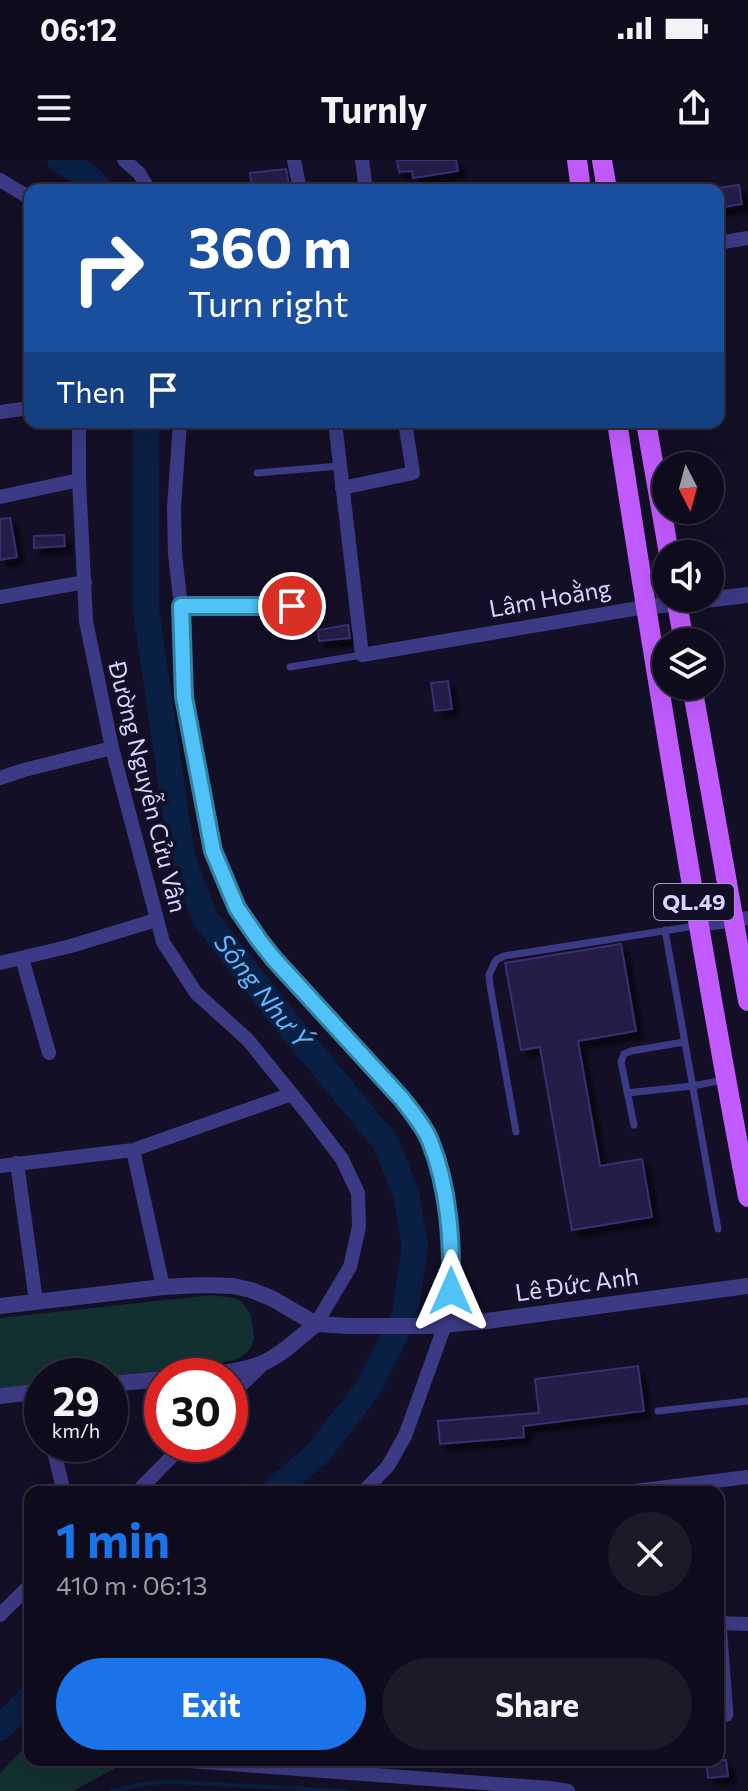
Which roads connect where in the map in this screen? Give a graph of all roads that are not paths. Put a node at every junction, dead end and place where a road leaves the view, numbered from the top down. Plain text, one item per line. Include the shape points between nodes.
1 (124, 160) edge
2 (294, 160) edge
3 (362, 160) edge
4 (577, 160) edge
5 (602, 160) edge
6 (0, 180) edge
7 (145, 184) edge
8 (299, 184) edge
9 (365, 184) edge
10 (580, 184) edge
11 (606, 184) edge
12 (24, 194) edge
13 (748, 238) edge
14 (724, 242) edge
15 (24, 409) edge
16 (0, 412) edge
17 (79, 428) edge
18 (180, 428) edge
19 (336, 428) edge
20 (406, 428) edge
21 (618, 428) edge
22 (647, 428) edge
23 (339, 466) junction
24 (257, 473) dead end
25 (79, 480) junction
26 (342, 488) junction
27 (0, 497) edge
28 (667, 540) edge
29 (85, 582) junction
30 (748, 595) edge
31 (0, 597) edge
32 (724, 597) edge
33 (652, 605) edge
34 (181, 606) junction
35 (292, 606) dead end
36 (645, 607) junction
37 (362, 655) junction
38 (290, 667) dead end
39 (695, 700) edge
40 (112, 748) junction
41 (0, 778) edge
42 (741, 919) edge
43 (156, 920) junction
44 (699, 925) junction
45 (665, 930) junction
46 (22, 958) junction
47 (0, 963) edge
48 (748, 1001) edge
49 (684, 1042) junction
50 (49, 1053) dead end
51 (726, 1079) junction
52 (692, 1086) junction
53 (627, 1093) junction
54 (292, 1094) junction
55 (634, 1125) dead end
56 (516, 1132) dead end
57 (133, 1150) junction
58 (17, 1163) junction
59 (0, 1166) edge
60 (748, 1197) edge
61 (718, 1229) dead end
62 (748, 1286) edge
63 (163, 1287) junction
64 (36, 1301) junction
65 (0, 1306) edge
66 (316, 1324) junction
67 (447, 1325) junction
68 (264, 1362) junction
69 (248, 1366) edge
70 (248, 1378) edge
71 (24, 1395) edge
72 (0, 1396) edge
73 (748, 1401) edge
74 (658, 1411) dead end
75 (56, 1462) edge
76 (166, 1462) edge
77 (748, 1477) edge
78 (62, 1486) edge
79 (143, 1486) edge
80 (369, 1486) edge
81 (675, 1486) edge
82 (24, 1591) edge
83 (0, 1615) edge
84 (724, 1623) edge
85 (748, 1624) edge
86 (724, 1660) edge
87 (724, 1718) edge
88 (256, 1766) edge
89 (568, 1791) edge

1 - 7 street
2 - 8 street
3 - 9 street
4 - 10 main road
5 - 11 main road
6 - 12 street
13 - 14 street
15 - 16 street
17 - 25 street, Đường Nguyễn Cửu Vân
18 - 34 street via 174,508
19 - 23 street
20 - 26 street via 413,473
21 - 36 main road, QL.49
22 - 28 main road
23 - 24 lane
23 - 26 street
25 - 27 street
25 - 29 street, Đường Nguyễn Cửu Vân
26 - 37 street
29 - 31 street
29 - 40 street, Đường Nguyễn Cửu Vân via 86,621
30 - 32 street, Lâm Hoằng
33 - 36 street, Lâm Hoằng
34 - 35 lane
34 - 67 street via 184,697 213,851 237,908 259,940 402,1099 430,1140 450,1231
36 - 37 street, Lâm Hoằng
36 - 44 main road, QL.49
37 - 38 lane
39 - 42 main road, QL.49
40 - 41 street
40 - 43 street, Đường Nguyễn Cửu Vân
42 - 44 street
42 - 48 main road, QL.49
43 - 46 street
43 - 54 street, Đường Nguyễn Cửu Vân via 163,942 196,993 248,1040
44 - 45 lane
44 - 51 main road, QL.49
45 - 49 lane
45 - 56 lane via 496,960 490,985
46 - 47 street
46 - 50 street
49 - 52 lane
49 - 53 lane via 624,1054
51 - 52 lane
51 - 60 main road, QL.49
52 - 53 lane
52 - 61 lane
53 - 55 lane
54 - 57 street
54 - 66 street, Đường Nguyễn Cửu Vân via 342,1159 358,1193 359,1227 350,1267
57 - 58 street
57 - 63 street
58 - 59 street
58 - 64 street
62 - 67 street, Lê Đức Anh
63 - 64 street, Lê Đức Anh
63 - 66 street, Lê Đức Anh via 251,1290
64 - 65 street, Lê Đức Anh
66 - 67 street, Lê Đức Anh
66 - 68 street
67 - 80 street via 405,1436
68 - 69 street
68 - 70 street
71 - 72 street
73 - 74 lane
75 - 78 street
76 - 79 street
77 - 81 street
82 - 83 street
84 - 85 street
86 - 87 lane via 730,1715
88 - 89 street

